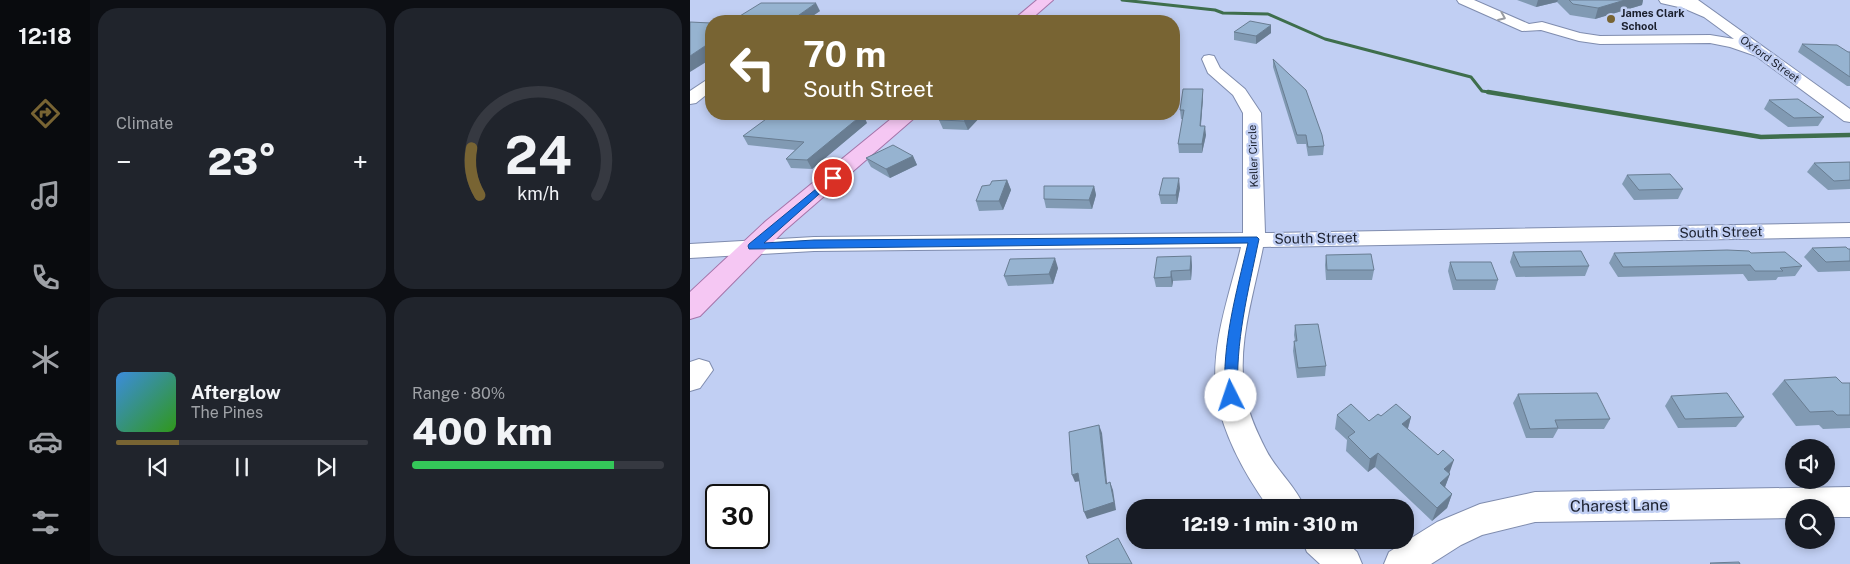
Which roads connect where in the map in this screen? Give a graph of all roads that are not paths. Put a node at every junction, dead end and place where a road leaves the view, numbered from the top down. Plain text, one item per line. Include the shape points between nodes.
1 (1046, 0) edge
2 (1463, 0) edge
3 (1494, 0) edge
4 (1665, 0) edge
5 (1690, 0) edge
6 (1027, 15) edge
7 (1714, 18) junction
8 (1542, 26) junction
9 (1760, 52) junction
10 (1209, 59) dead end
11 (705, 76) edge
12 (690, 80) edge
13 (705, 88) edge
14 (690, 99) edge
15 (1850, 117) edge
16 (902, 120) edge
17 (1850, 230) edge
18 (1254, 239) junction
19 (753, 246) junction
20 (690, 251) edge
21 (690, 309) edge
22 (1282, 499) edge
23 (1850, 502) edge
24 (1329, 549) edge
25 (1345, 564) edge
26 (1401, 564) edge

1 - 6 main road
2 -> 8 street via 1527,28
3 - 8 street via 1547,22
4 - 7 street via 1687,5
5 - 7 street, Oxford Street
7 - 9 street, Oxford Street
8 - 9 street via 1586,38 1710,39
9 - 15 street, Oxford Street
10 - 18 street, Keller Circle via 1213,70 1240,92 1252,113
11 - 12 street
13 - 14 street
16 - 19 main road
17 - 18 street, South Street
18 - 19 street, South Street
18 - 22 street, Keller Circle via 1232,339 1231,396 1254,458
19 - 20 street, South Street
19 - 21 main road
23 - 26 street, Charest Lane via 1566,506 1505,511 1475,520
24 - 25 street

